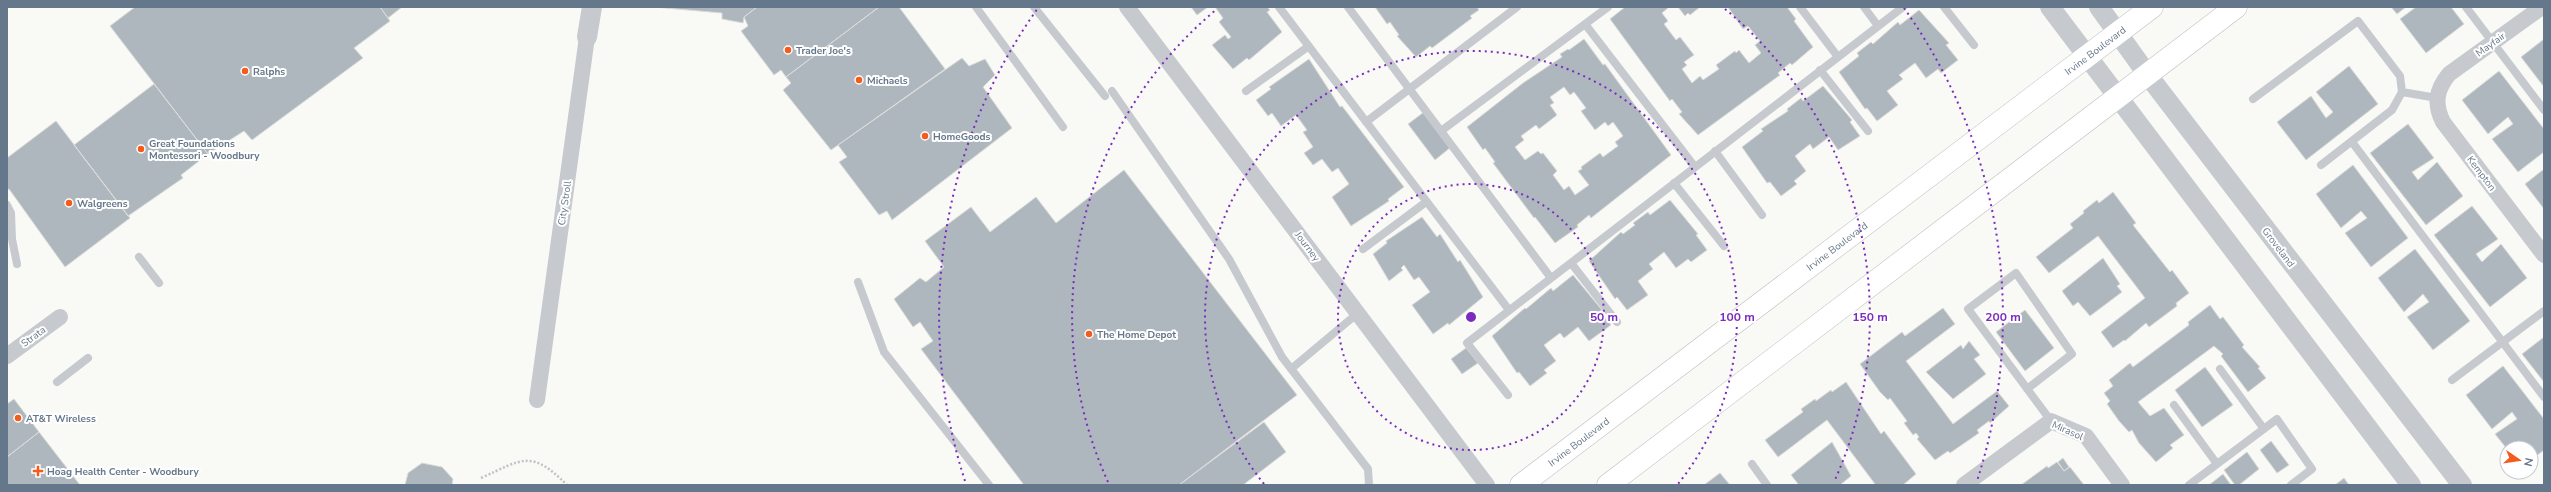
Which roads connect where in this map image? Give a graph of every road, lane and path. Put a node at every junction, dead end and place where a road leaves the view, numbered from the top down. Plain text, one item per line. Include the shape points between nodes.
1 (592, 7) edge
2 (976, 7) edge
3 (1034, 7) edge
4 (1127, 7) edge
5 (1279, 7) edge
6 (1348, 7) edge
7 (1517, 7) edge
8 (1608, 7) edge
9 (1800, 7) edge
10 (1864, 7) edge
11 (1903, 7) edge
12 (1944, 7) edge
13 (2050, 7) edge
14 (2099, 7) edge
15 (2152, 7) edge
16 (2236, 7) edge
17 (2466, 7) edge
18 (2542, 7) edge
19 (1585, 24) junction
20 (1878, 26) junction
21 (2119, 32) junction
22 (588, 37) joint
23 (2492, 42) junction
24 (1974, 45) dead end
25 (1309, 46) junction
26 (2088, 56) junction
27 (1838, 57) junction
28 (1820, 70) junction
29 (2147, 74) junction
30 (1410, 89) junction
31 (1112, 90) dead end
32 (1246, 91) dead end
33 (2439, 91) junction
34 (2402, 92) junction
35 (1105, 96) dead end
36 (2116, 97) junction
37 (2253, 99) dead end
38 (2544, 110) edge
39 (1366, 122) junction
40 (1063, 127) dead end
41 (1442, 131) junction
42 (1868, 131) dead end
43 (2352, 142) junction
44 (1715, 151) junction
45 (2321, 165) dead end
46 (1695, 167) junction
47 (1674, 183) junction
48 (1426, 202) junction
49 (7, 205) edge
50 (1762, 215) dead end
51 (1724, 246) dead end
52 (1363, 249) dead end
53 (2544, 255) edge
54 (139, 257) dead end
55 (1571, 262) junction
56 (17, 264) dead end
57 (1551, 278) junction
58 (858, 282) dead end
59 (159, 283) dead end
60 (1509, 310) junction
61 (2544, 311) edge
62 (1358, 313) junction
63 (60, 317) dead end
64 (1617, 322) dead end
65 (2503, 342) junction
66 (7, 356) edge
67 (88, 358) dead end
68 (1291, 369) junction
69 (2220, 369) dead end
70 (2452, 380) dead end
71 (57, 382) dead end
72 (2027, 388) junction
73 (1508, 395) dead end
74 (2544, 397) edge
75 (537, 400) dead end
76 (2174, 405) dead end
77 (2051, 421) junction
78 (2264, 429) junction
79 (1752, 464) dead end
80 (2216, 464) junction
81 (481, 478) dead end
82 (567, 485) edge
83 (989, 485) edge
84 (1369, 485) edge
85 (1487, 485) edge
86 (1521, 485) edge
87 (1608, 485) edge
88 (1767, 485) edge
89 (1964, 485) edge
90 (2122, 485) edge
91 (2189, 485) edge
92 (2290, 485) edge
93 (2411, 485) edge
94 (2462, 485) edge

1 - 22 street, City Stroll
2 - 40 lane
3 - 35 lane
4 - 62 street, Journey
5 - 25 lane
6 - 30 lane
7 - 30 lane
8 - 19 lane
9 - 27 lane
10 - 20 lane
11 - 20 lane
12 - 24 lane
13 - 26 street
14 - 21 street, Groveland
15 - 21 main road, Irvine Boulevard
16 - 29 main road
17 - 23 lane
18 - 23 street, Mayfair
19 - 41 lane
19 - 46 lane
20 - 27 lane
21 - 26 main road, Irvine Boulevard
21 - 29 street, Groveland
22 - 75 street, City Stroll
23 - 33 street, Mayfair via 2449,74
23 - 38 lane
25 - 32 lane
25 - 39 lane
26 - 36 street
26 - 86 main road, Irvine Boulevard
27 - 28 lane
28 - 42 lane
28 - 44 lane
29 - 36 main road
29 - 94 street, Groveland
30 - 39 lane
30 - 41 lane
31 - 68 lane via 1229,259
33 - 34 lane
33 - 53 street, Kempton via 2437,110 2443,122
34 - 37 lane via 2400,76 2358,21
34 - 43 lane via 2392,110
36 - 87 main road
36 - 93 street
39 - 48 lane
41 - 57 lane
43 - 45 lane
43 - 65 lane
44 - 46 lane
44 - 50 lane
46 - 47 lane
47 - 51 lane
47 - 55 lane
48 - 52 lane
48 - 60 lane
49 - 56 lane via 11,213 12,239
54 - 59 lane
55 - 57 lane
55 - 64 lane
57 - 60 lane
58 - 83 lane via 884,352
60 - 73 lane via 1467,342
61 - 65 lane
62 - 68 lane
62 - 85 street, Journey
63 - 66 street, Strata
65 - 70 lane
65 - 74 lane
67 - 71 lane
68 - 84 lane via 1368,469
69 - 78 lane
72 - 72 lane via 1968,309 2016,273 2072,354
72 - 77 lane
76 - 80 lane
77 - 89 street, Mirasol
77 - 90 street, Mirasol via 2086,436
78 - 80 lane
78 - 92 lane via 2277,419 2312,469
79 - 88 lane
80 - 91 lane
81 - 82 path via 517,462 535,461 549,468

